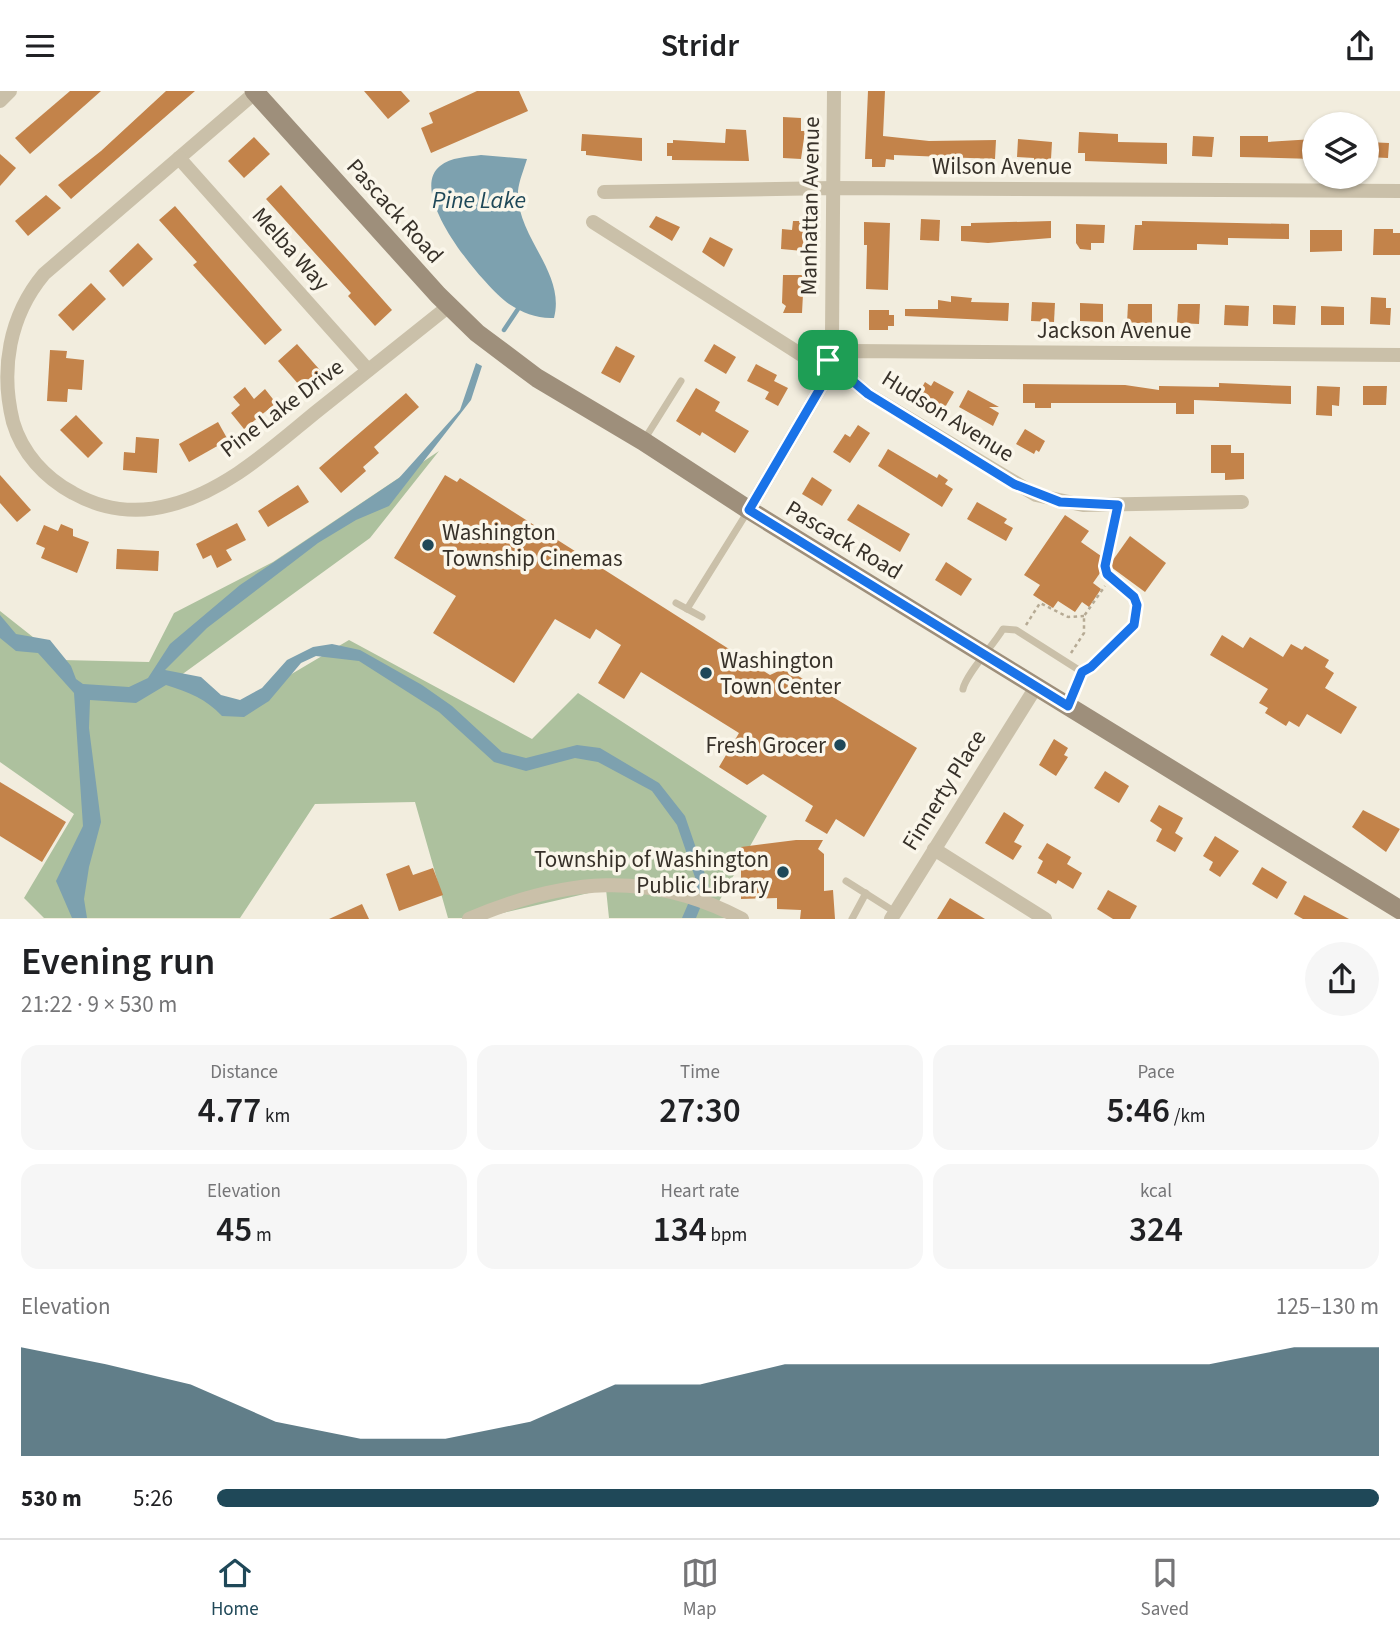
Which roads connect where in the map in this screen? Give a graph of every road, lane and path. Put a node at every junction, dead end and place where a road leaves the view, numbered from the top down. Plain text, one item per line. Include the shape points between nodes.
1 (10, 91) edge
2 (834, 91) edge
3 (256, 92) edge
4 (0, 101) edge
5 (179, 158) junction
6 (833, 188) junction
7 (1400, 191) edge
8 (604, 192) dead end
9 (593, 222) dead end
10 (449, 306) junction
11 (1400, 355) edge
12 (828, 360) junction
13 (368, 370) junction
14 (681, 381) dead end
15 (643, 441) junction
16 (1242, 502) dead end
17 (1118, 505) junction
18 (749, 510) junction
19 (1111, 578) junction
20 (676, 603) dead end
21 (687, 609) junction
22 (702, 617) dead end
23 (1084, 617) junction
24 (1021, 633) junction
25 (986, 656) junction
26 (1065, 662) junction
27 (1082, 672) junction
28 (1036, 687) junction
29 (963, 689) dead end
30 (1068, 706) junction
31 (934, 849) junction
32 (846, 881) dead end
33 (866, 894) junction
34 (1400, 910) edge
35 (893, 916) edge
36 (469, 919) edge
37 (742, 919) edge
38 (852, 919) edge
39 (1045, 919) edge

1 - 4 street
2 - 6 street, Manhattan Avenue
3 - 5 street, Pine Lake Drive
3 - 10 street, Pascack Road
5 - 13 street, Melba Way
5 - 13 street, Pine Lake Drive via 44,274 19,310 11,333 5,384 14,428 36,464 65,489 105,506 148,509 171,505 247,467
6 - 7 street, Wilson Avenue
6 - 8 street, Wilson Avenue
6 - 12 street, Manhattan Avenue
9 - 12 street, Hudson Avenue via 808,359
10 - 13 street, Pine Lake Drive
10 - 15 street, Pascack Road via 537,378
11 - 12 street, Jackson Avenue via 852,351
12 - 17 street, Hudson Avenue via 868,394 1014,484 1060,502
12 - 18 street, Manhattan Avenue via 821,387
14 - 15 lane
15 - 18 street, Pascack Road
16 - 17 street, Hudson Avenue
17 - 19 lane via 1105,566
18 - 21 lane
18 - 25 street, Pascack Road
19 - 23 path
19 - 27 lane via 1134,597 1137,617 1126,634
20 - 21 lane
21 - 22 lane
23 - 24 path via 1064,616 1040,603
23 - 26 path via 1084,633
24 - 25 lane via 1003,629
24 - 26 lane
25 - 28 street, Pascack Road
25 - 29 lane via 966,675
26 - 27 lane
27 - 30 lane
28 - 30 street, Pascack Road
28 - 31 street, Finnerty Place
30 - 34 street, Pascack Road
31 - 35 street, Finnerty Place
31 - 39 street
32 - 33 lane
33 - 35 lane
33 - 38 lane
36 - 37 street via 515,899 588,885 656,888 707,902

